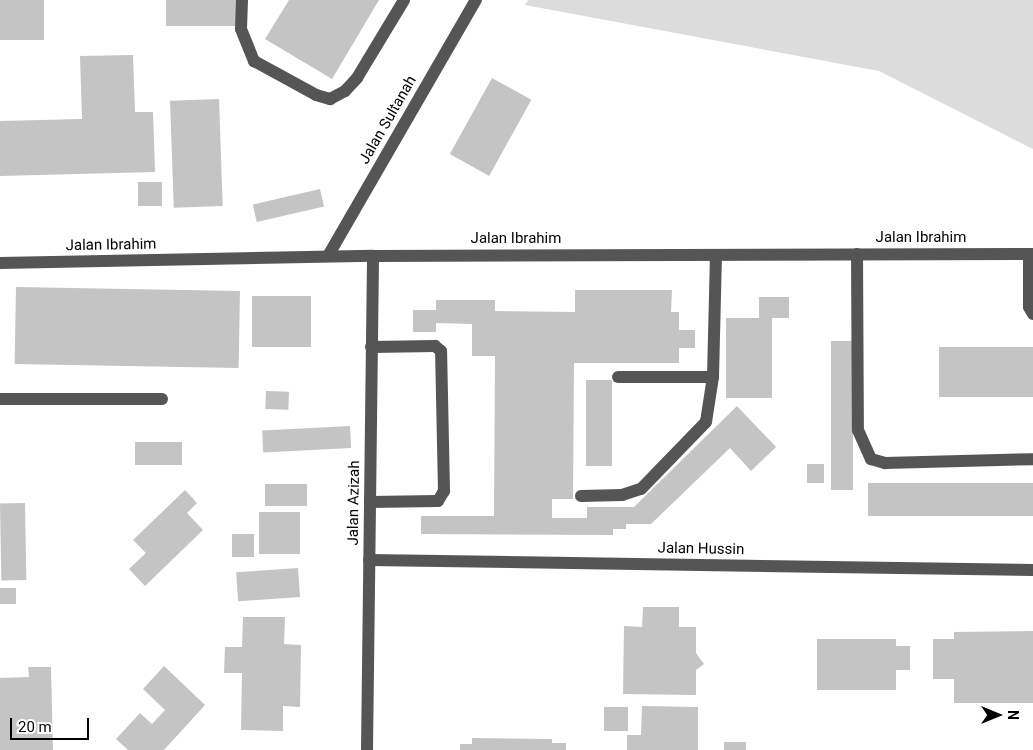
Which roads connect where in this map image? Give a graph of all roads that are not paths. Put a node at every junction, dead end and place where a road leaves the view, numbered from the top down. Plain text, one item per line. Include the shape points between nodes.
1 (242, 0) edge
2 (404, 0) edge
3 (476, 0) edge
4 (856, 254) junction
5 (1031, 254) edge
6 (716, 255) junction
7 (328, 256) junction
8 (373, 256) junction
9 (0, 263) edge
10 (1033, 314) edge
11 (372, 347) junction
12 (618, 376) dead end
13 (713, 377) junction
14 (0, 399) edge
15 (162, 399) dead end
16 (1033, 459) edge
17 (580, 496) dead end
18 (370, 502) junction
19 (369, 560) junction
20 (1033, 570) edge
21 (367, 750) edge

1 - 2 street via 241,30 254,61 316,96 330,98 345,91 357,78
3 - 7 street, Jalan Sultanah
4 - 5 street, Jalan Ibrahim
4 - 6 street, Jalan Ibrahim
4 - 16 street via 858,430 871,459 885,463
5 - 10 street via 1029,308
6 - 8 street, Jalan Ibrahim
6 - 13 street
7 - 8 street, Jalan Ibrahim
7 - 9 street, Jalan Ibrahim
8 - 11 street, Jalan Azizah
11 - 18 street, Jalan Azizah
11 - 18 street via 435,346 442,351 444,491 438,501
12 - 13 street
13 - 17 street via 706,422 640,489 622,495
14 - 15 street
18 - 19 street, Jalan Azizah
19 - 20 street, Jalan Hussin
19 - 21 street, Jalan Azizah

